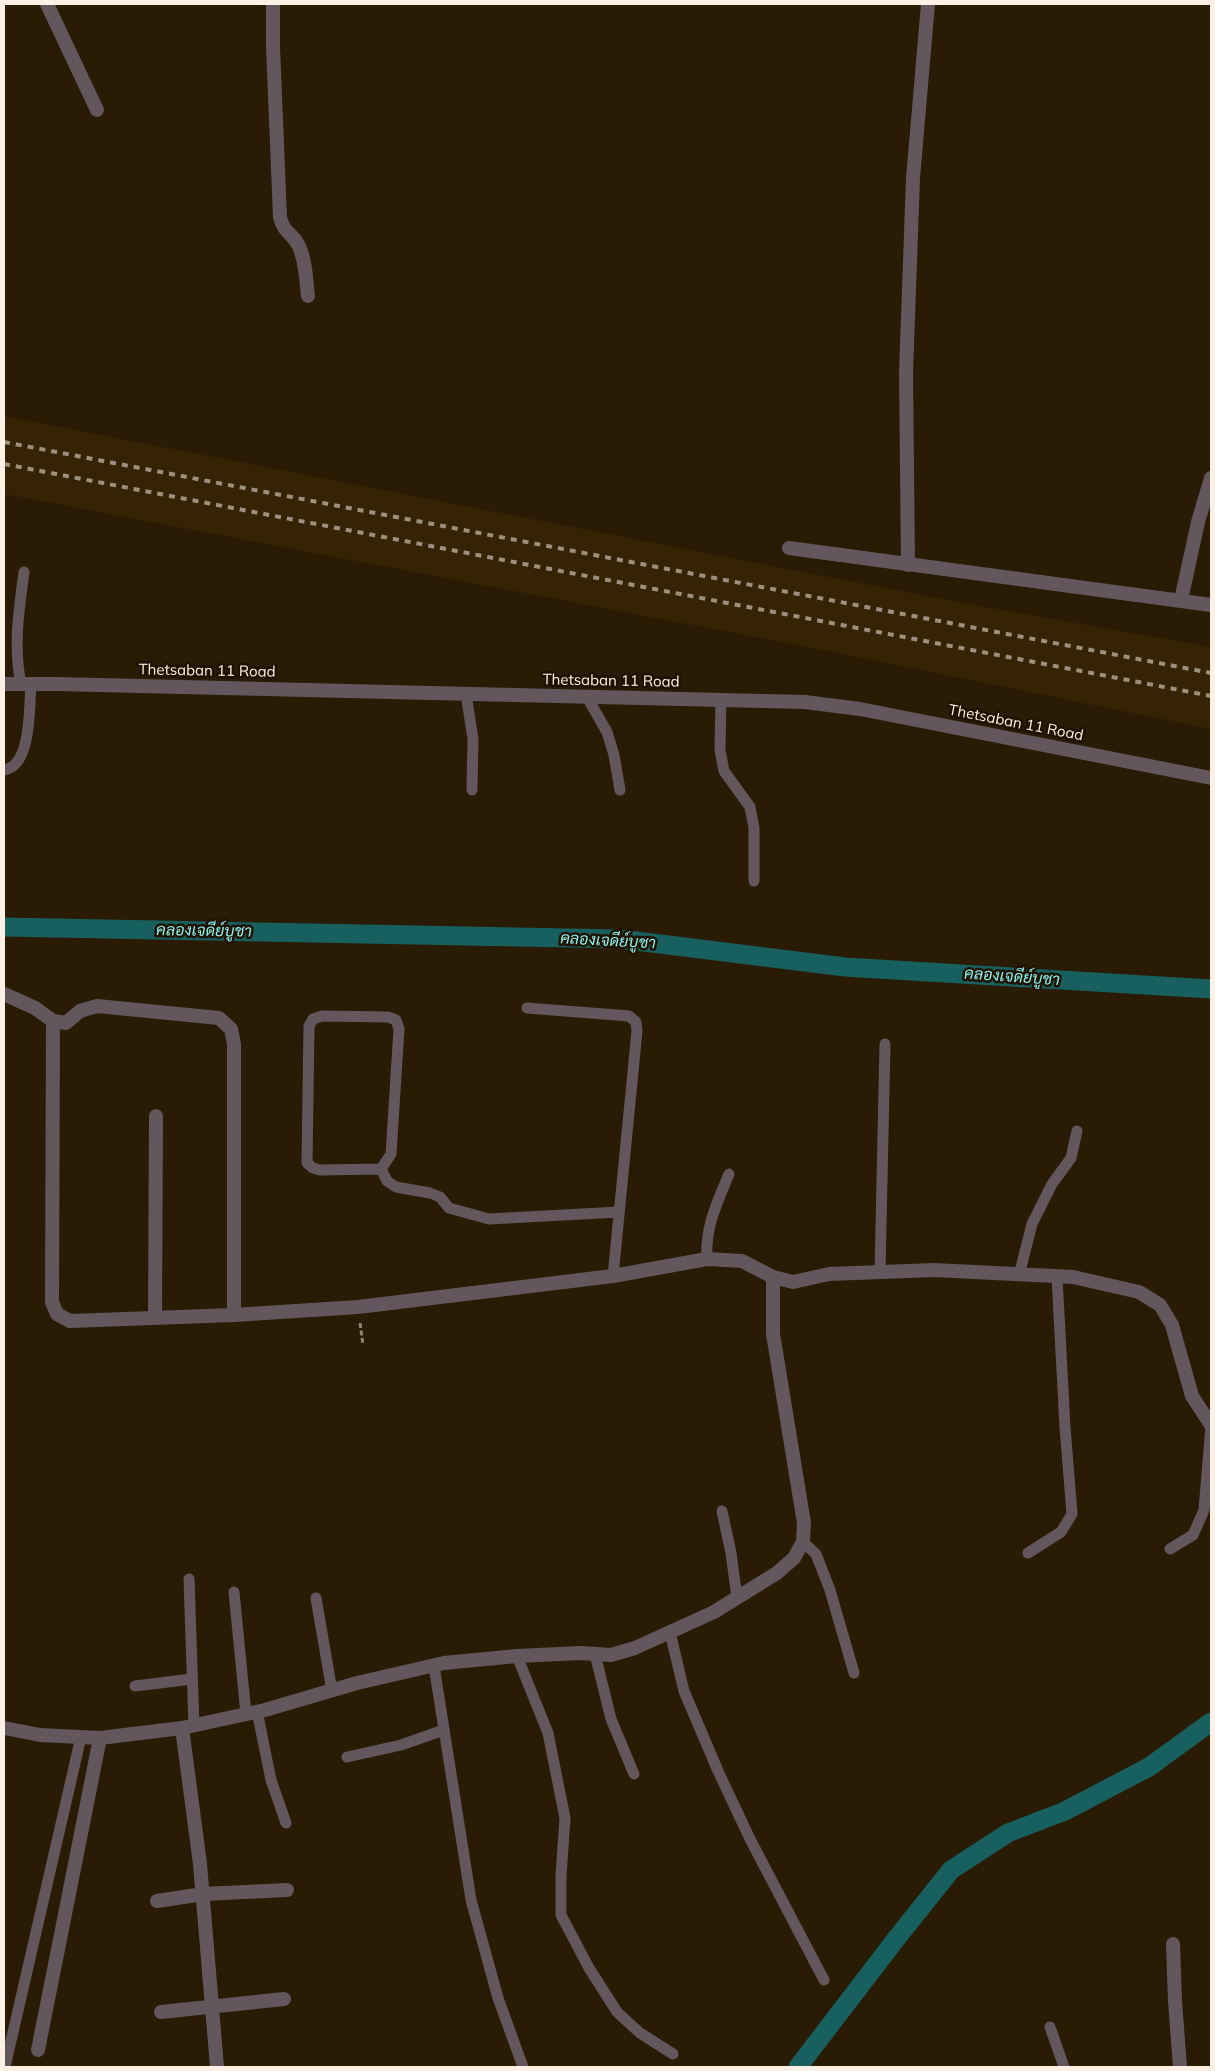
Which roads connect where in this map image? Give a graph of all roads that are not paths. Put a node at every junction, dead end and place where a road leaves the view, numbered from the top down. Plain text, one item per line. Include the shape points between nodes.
1 (47, 4) edge
2 (273, 4) edge
3 (928, 4) edge
4 (97, 110) dead end
5 (308, 296) dead end
6 (1211, 478) edge
7 (789, 548) dead end
8 (908, 565) junction
9 (24, 572) dead end
10 (1181, 600) junction
11 (1211, 605) edge
12 (4, 684) edge
13 (26, 684) junction
14 (466, 694) junction
15 (587, 697) junction
16 (721, 699) junction
17 (4, 770) edge
18 (1211, 778) edge
19 (472, 790) dead end
20 (620, 790) dead end
21 (754, 880) dead end
22 (4, 994) edge
23 (527, 1008) dead end
24 (53, 1020) junction
25 (885, 1044) dead end
26 (156, 1116) dead end
27 (1077, 1131) dead end
28 (381, 1168) junction
29 (729, 1174) dead end
30 (619, 1212) junction
31 (707, 1259) junction
32 (880, 1272) junction
33 (1019, 1274) junction
34 (613, 1276) junction
35 (1058, 1276) junction
36 (773, 1277) junction
37 (234, 1315) junction
38 (155, 1318) junction
39 (1211, 1426) edge
40 (722, 1511) dead end
41 (803, 1542) junction
42 (1170, 1549) dead end
43 (1028, 1553) dead end
44 (189, 1579) dead end
45 (234, 1592) dead end
46 (316, 1598) dead end
47 (738, 1598) junction
48 (670, 1632) junction
49 (595, 1654) junction
50 (517, 1656) junction
51 (434, 1666) junction
52 (854, 1673) dead end
53 (192, 1679) junction
54 (136, 1686) dead end
55 (332, 1690) junction
56 (252, 1713) junction
57 (188, 1727) junction
58 (4, 1728) edge
59 (444, 1730) junction
60 (81, 1737) junction
61 (100, 1738) junction
62 (347, 1757) dead end
63 (634, 1774) dead end
64 (286, 1823) dead end
65 (286, 1890) dead end
66 (202, 1894) junction
67 (157, 1901) dead end
68 (1173, 1944) dead end
69 (824, 1980) dead end
70 (284, 2000) dead end
71 (212, 2008) junction
72 (161, 2012) dead end
73 (1050, 2027) dead end
74 (38, 2050) dead end
75 (673, 2054) dead end
76 (5, 2067) edge
77 (217, 2067) edge
78 (523, 2067) edge
79 (1064, 2067) edge
80 (1180, 2067) edge

1 - 4 street
2 - 5 street via 280,217 283,228 292,236 304,259
3 - 8 street via 913,178 906,373
6 - 10 street
7 - 8 street
8 - 10 street
9 - 13 lane via 16,663
10 - 11 street
12 - 13 street, Thetsaban 11 Road
13 - 14 street, Thetsaban 11 Road
13 - 17 lane via 26,748 17,763
14 - 15 street, Thetsaban 11 Road
14 - 19 lane via 472,739
15 - 16 street, Thetsaban 11 Road
15 - 20 lane via 608,732
16 - 18 street, Thetsaban 11 Road via 804,702 860,709
16 - 21 lane via 720,750 724,771 750,808 754,828
22 - 24 street
23 - 30 lane via 630,1016 636,1022 638,1031
24 - 37 street via 66,1023 80,1011 97,1006 219,1018 231,1029 234,1044
24 - 38 street via 52,1302 57,1314 70,1321
25 - 32 lane
26 - 38 street
27 - 33 lane via 1071,1158 1052,1184 1032,1224
28 - 28 lane via 391,1154 399,1029 396,1020 388,1017 322,1016 313,1019 309,1026 307,1163 320,1170
28 - 30 lane via 387,1181 396,1187 430,1193 440,1197 449,1208 489,1219
29 - 31 lane via 707,1232
30 - 34 lane
31 - 34 street
31 - 36 street via 742,1261
32 - 33 street via 934,1270
32 - 36 street via 829,1274 793,1282
33 - 35 street
34 - 37 street via 358,1307
35 - 39 street via 1139,1292 1160,1305 1172,1325 1192,1396
35 - 43 lane via 1072,1514 1061,1532
36 - 41 street via 773,1334 804,1523
37 - 38 street
39 - 42 lane via 1204,1510 1193,1535
40 - 47 lane
41 - 47 street via 794,1558 777,1573
41 - 52 lane via 816,1554
44 - 53 lane
45 - 56 lane
46 - 55 lane
47 - 48 street
48 - 49 street via 611,1655
48 - 69 lane via 684,1691 718,1771
49 - 50 street
49 - 63 lane via 611,1719
50 - 51 street
50 - 75 lane via 548,1733 565,1818 562,1915 589,1968 617,2012 640,2033
51 - 55 street
51 - 59 lane
53 - 54 lane
53 - 57 lane
55 - 56 street
56 - 57 street
56 - 64 lane
57 - 61 street
57 - 66 street
58 - 60 street via 40,1735
59 - 62 lane via 401,1745
59 - 78 lane via 471,1900 498,1998
60 - 61 street
60 - 76 lane
61 - 74 street
65 - 66 street
66 - 67 street
66 - 71 street
68 - 80 street
70 - 71 street
71 - 72 street
71 - 77 street
73 - 79 lane

